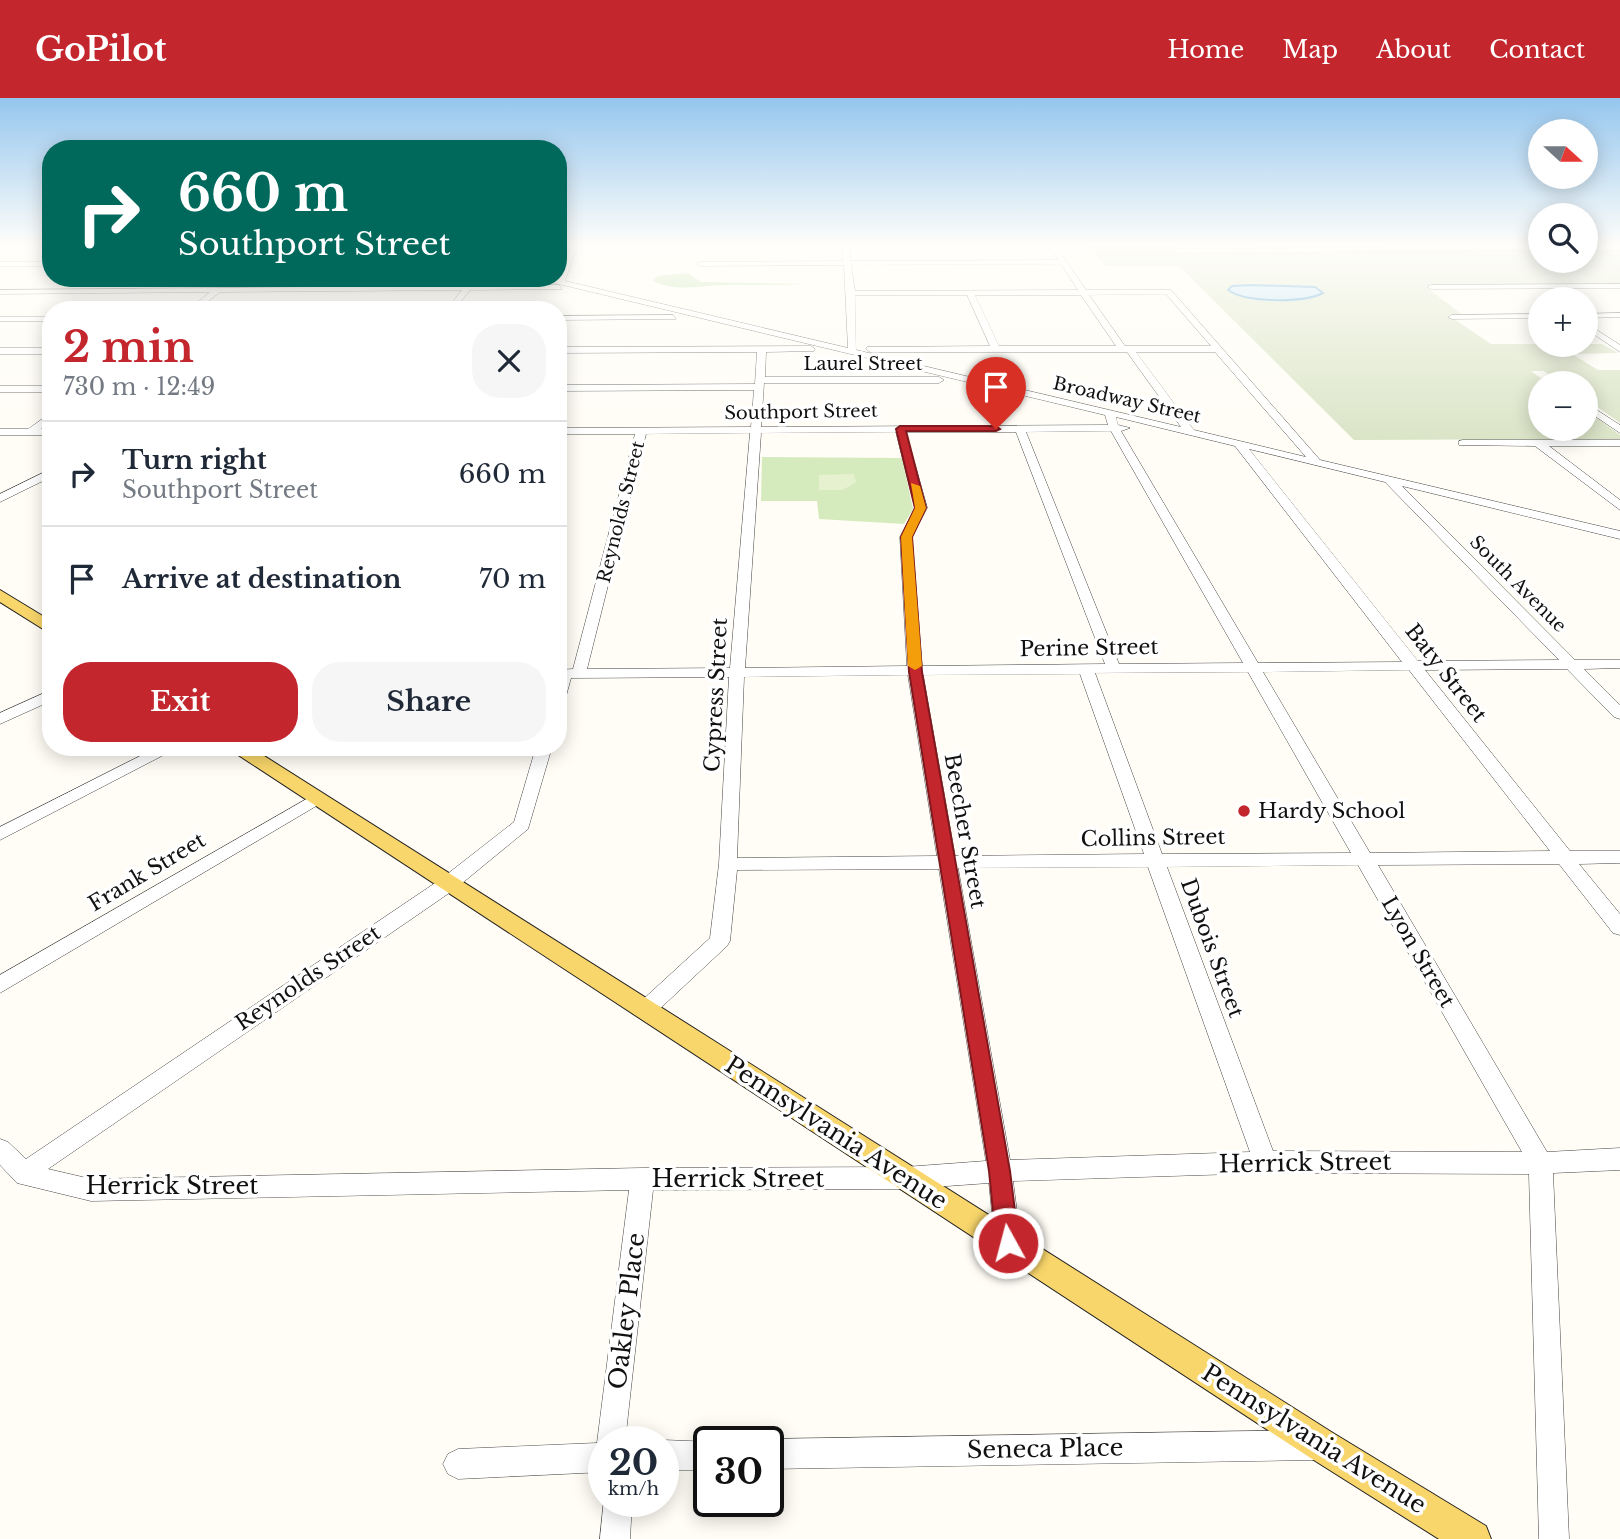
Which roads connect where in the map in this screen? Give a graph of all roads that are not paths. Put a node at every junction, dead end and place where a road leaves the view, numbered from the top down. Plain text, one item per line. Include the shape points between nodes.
1 (689, 313) edge
2 (851, 313) edge
3 (979, 313) edge
4 (1100, 313) edge
5 (1186, 313) edge
6 (1620, 315) edge
7 (1528, 316) edge
8 (1598, 316) edge
9 (705, 317) junction
10 (1452, 317) dead end
11 (567, 318) edge
12 (0, 319) edge
13 (42, 319) edge
14 (1598, 334) edge
15 (840, 348) junction
16 (762, 349) junction
17 (852, 349) junction
18 (996, 349) junction
19 (1126, 349) junction
20 (1217, 349) junction
21 (1620, 349) edge
22 (567, 350) edge
23 (0, 351) edge
24 (42, 351) edge
25 (967, 380) junction
26 (760, 384) junction
27 (42, 388) edge
28 (567, 388) edge
29 (0, 389) edge
30 (1598, 414) edge
31 (1111, 421) junction
32 (42, 423) edge
33 (900, 429) junction
34 (1020, 429) junction
35 (1620, 429) edge
36 (755, 430) junction
37 (567, 431) edge
38 (641, 431) junction
39 (0, 432) edge
40 (30, 432) junction
41 (42, 432) edge
42 (1191, 433) junction
43 (1463, 443) dead end
44 (1538, 443) junction
45 (1620, 443) edge
46 (1239, 444) junction
47 (1317, 463) junction
48 (42, 477) edge
49 (1389, 480) junction
50 (0, 499) edge
51 (1620, 506) edge
52 (1620, 535) edge
53 (0, 595) edge
54 (42, 621) edge
55 (1620, 664) edge
56 (1571, 665) junction
57 (1413, 666) junction
58 (1113, 667) junction
59 (1252, 668) junction
60 (1086, 670) junction
61 (737, 671) junction
62 (915, 672) junction
63 (567, 674) edge
64 (42, 699) edge
65 (1620, 714) edge
66 (0, 719) edge
67 (153, 756) edge
68 (250, 756) edge
69 (541, 756) edge
70 (317, 798) junction
71 (0, 834) edge
72 (1620, 857) edge
73 (1363, 858) junction
74 (1566, 858) junction
75 (1157, 861) junction
76 (947, 862) junction
77 (729, 864) junction
78 (448, 884) junction
79 (1620, 928) edge
80 (0, 985) edge
81 (645, 1010) junction
82 (0, 1149) edge
83 (1620, 1159) edge
84 (1265, 1163) junction
85 (1541, 1163) junction
86 (999, 1171) junction
87 (26, 1175) junction
88 (905, 1178) junction
89 (642, 1179) junction
90 (1008, 1243) junction
91 (613, 1426) edge
92 (1321, 1445) junction
93 (784, 1454) edge
94 (588, 1458) edge
95 (458, 1464) dead end
96 (616, 1517) edge
97 (615, 1539) edge
98 (1473, 1539) edge
99 (1554, 1539) edge

1 - 9 street, Broadway Street
2 - 17 street
3 - 18 street
4 - 19 street
5 - 20 street
6 - 8 street
7 - 10 street
9 - 11 street
9 - 15 street, Broadway Street
12 - 13 street
14 - 21 street
15 - 16 street
15 - 17 street
15 - 25 street, Broadway Street
16 - 22 street
16 - 26 street, Cypress Street
17 - 18 street
18 - 19 street
19 - 20 street
19 - 42 street
20 - 47 street
23 - 24 street
25 - 26 street, Laurel Street
25 - 31 street, Broadway Street
26 - 28 street, Laurel Street
26 - 36 street, Cypress Street
27 - 29 street
30 - 35 street
31 - 34 street, Southport Street
31 - 42 street, Broadway Street
31 - 59 street, Lyon Street
32 - 40 street
33 - 34 street, Southport Street
33 - 36 street, Southport Street
33 - 62 street, Beecher Street via 921,508 906,537
34 - 58 street
36 - 38 street, Southport Street
36 - 61 street, Cypress Street
37 - 38 street, Southport Street
38 - 63 street, Reynolds Street
39 - 40 street
40 - 41 street
42 - 46 street, Broadway Street
43 - 44 street
44 - 45 street
44 - 51 street
46 - 47 street, Broadway Street
46 - 57 street, Baty Street
47 - 49 street, Broadway Street
48 - 50 street
49 - 52 street, Broadway Street
49 - 56 street, South Avenue
53 - 54 main road
55 - 56 street, Perine Street
56 - 57 street, Perine Street
56 - 65 street, South Avenue
57 - 59 street, Perine Street
57 - 74 street, Baty Street
58 - 59 street, Perine Street
58 - 60 street, Perine Street
59 - 73 street, Lyon Street
60 - 62 street, Perine Street
60 - 75 street, Dubois Street
61 - 62 street, Perine Street
61 - 63 street, Perine Street
61 - 77 street, Cypress Street
62 - 76 street, Beecher Street
64 - 66 street
67 - 71 street
68 - 70 main road, Pennsylvania Avenue
69 - 78 street, Reynolds Street via 522,825
70 - 78 main road, Pennsylvania Avenue
70 - 80 street, Frank Street
72 - 74 street, Collins Street
73 - 74 street, Collins Street
73 - 75 street, Collins Street
73 - 85 street, Lyon Street
74 - 79 street, Baty Street
75 - 76 street, Collins Street
75 - 84 street, Dubois Street
76 - 77 street, Collins Street
76 - 86 street, Beecher Street
77 - 81 street, Cypress Street via 720,941
78 - 81 main road, Pennsylvania Avenue
78 - 87 street, Reynolds Street via 42,1159
81 - 88 main road, Pennsylvania Avenue
82 - 87 street
83 - 85 street, Herrick Street
84 - 85 street, Herrick Street
84 - 86 street, Herrick Street
85 - 99 street, Lyon Street
86 - 88 street, Herrick Street
86 - 90 street, Beecher Street
87 - 89 street, Herrick Street via 91,1190
88 - 89 street, Herrick Street
88 - 90 main road, Pennsylvania Avenue
89 - 91 street, Oakley Place
90 - 92 main road, Pennsylvania Avenue
92 - 93 street, Seneca Place
92 - 98 main road, Pennsylvania Avenue
94 - 95 street
96 - 97 street

